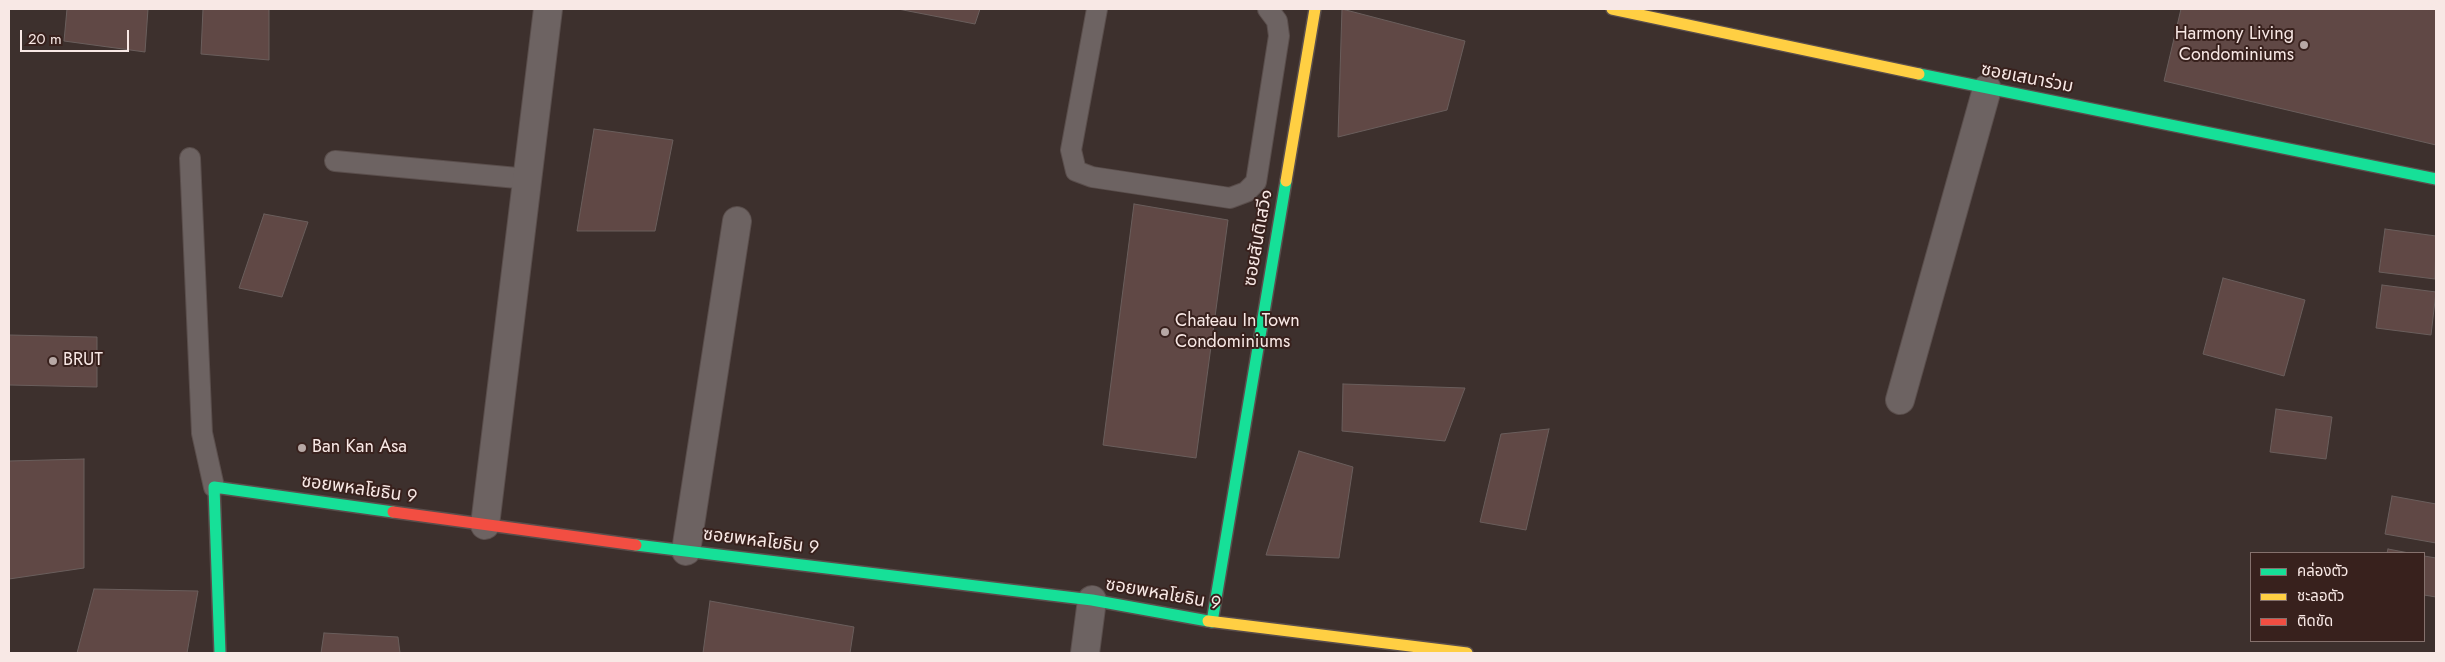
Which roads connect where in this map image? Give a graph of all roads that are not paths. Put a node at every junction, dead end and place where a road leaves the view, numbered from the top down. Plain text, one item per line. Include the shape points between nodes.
1 (548, 9) edge
2 (1097, 9) edge
3 (1268, 9) edge
4 (1315, 9) edge
5 (1612, 9) edge
6 (1987, 89) junction
7 (190, 158) dead end
8 (335, 160) dead end
9 (528, 179) junction
10 (2436, 180) edge
11 (737, 221) dead end
12 (1900, 400) dead end
13 (214, 487) junction
14 (486, 525) junction
15 (686, 551) junction
16 (1092, 600) junction
17 (1212, 622) junction
18 (220, 653) edge
19 (1084, 653) edge
20 (1467, 653) edge

1 - 9 street
2 - 3 lane via 1071,150 1076,171 1092,177 1230,198 1246,192 1256,182 1279,36 1277,21
4 - 17 street, ซอยสันติเสวี๑
5 - 6 street, ซอยเสนาร่วม
6 - 10 street, ซอยเสนาร่วม
6 - 12 street
7 - 13 lane via 202,433
8 - 9 lane
9 - 14 street
11 - 15 street
13 - 14 street, ซอยพหลโยธิน 9
13 - 18 street
14 - 15 street, ซอยพหลโยธิน 9
15 - 16 street, ซอยพหลโยธิน 9
16 - 17 street, ซอยพหลโยธิน 9
16 - 19 street
17 - 20 street, ซอยพหลโยธิน 9

